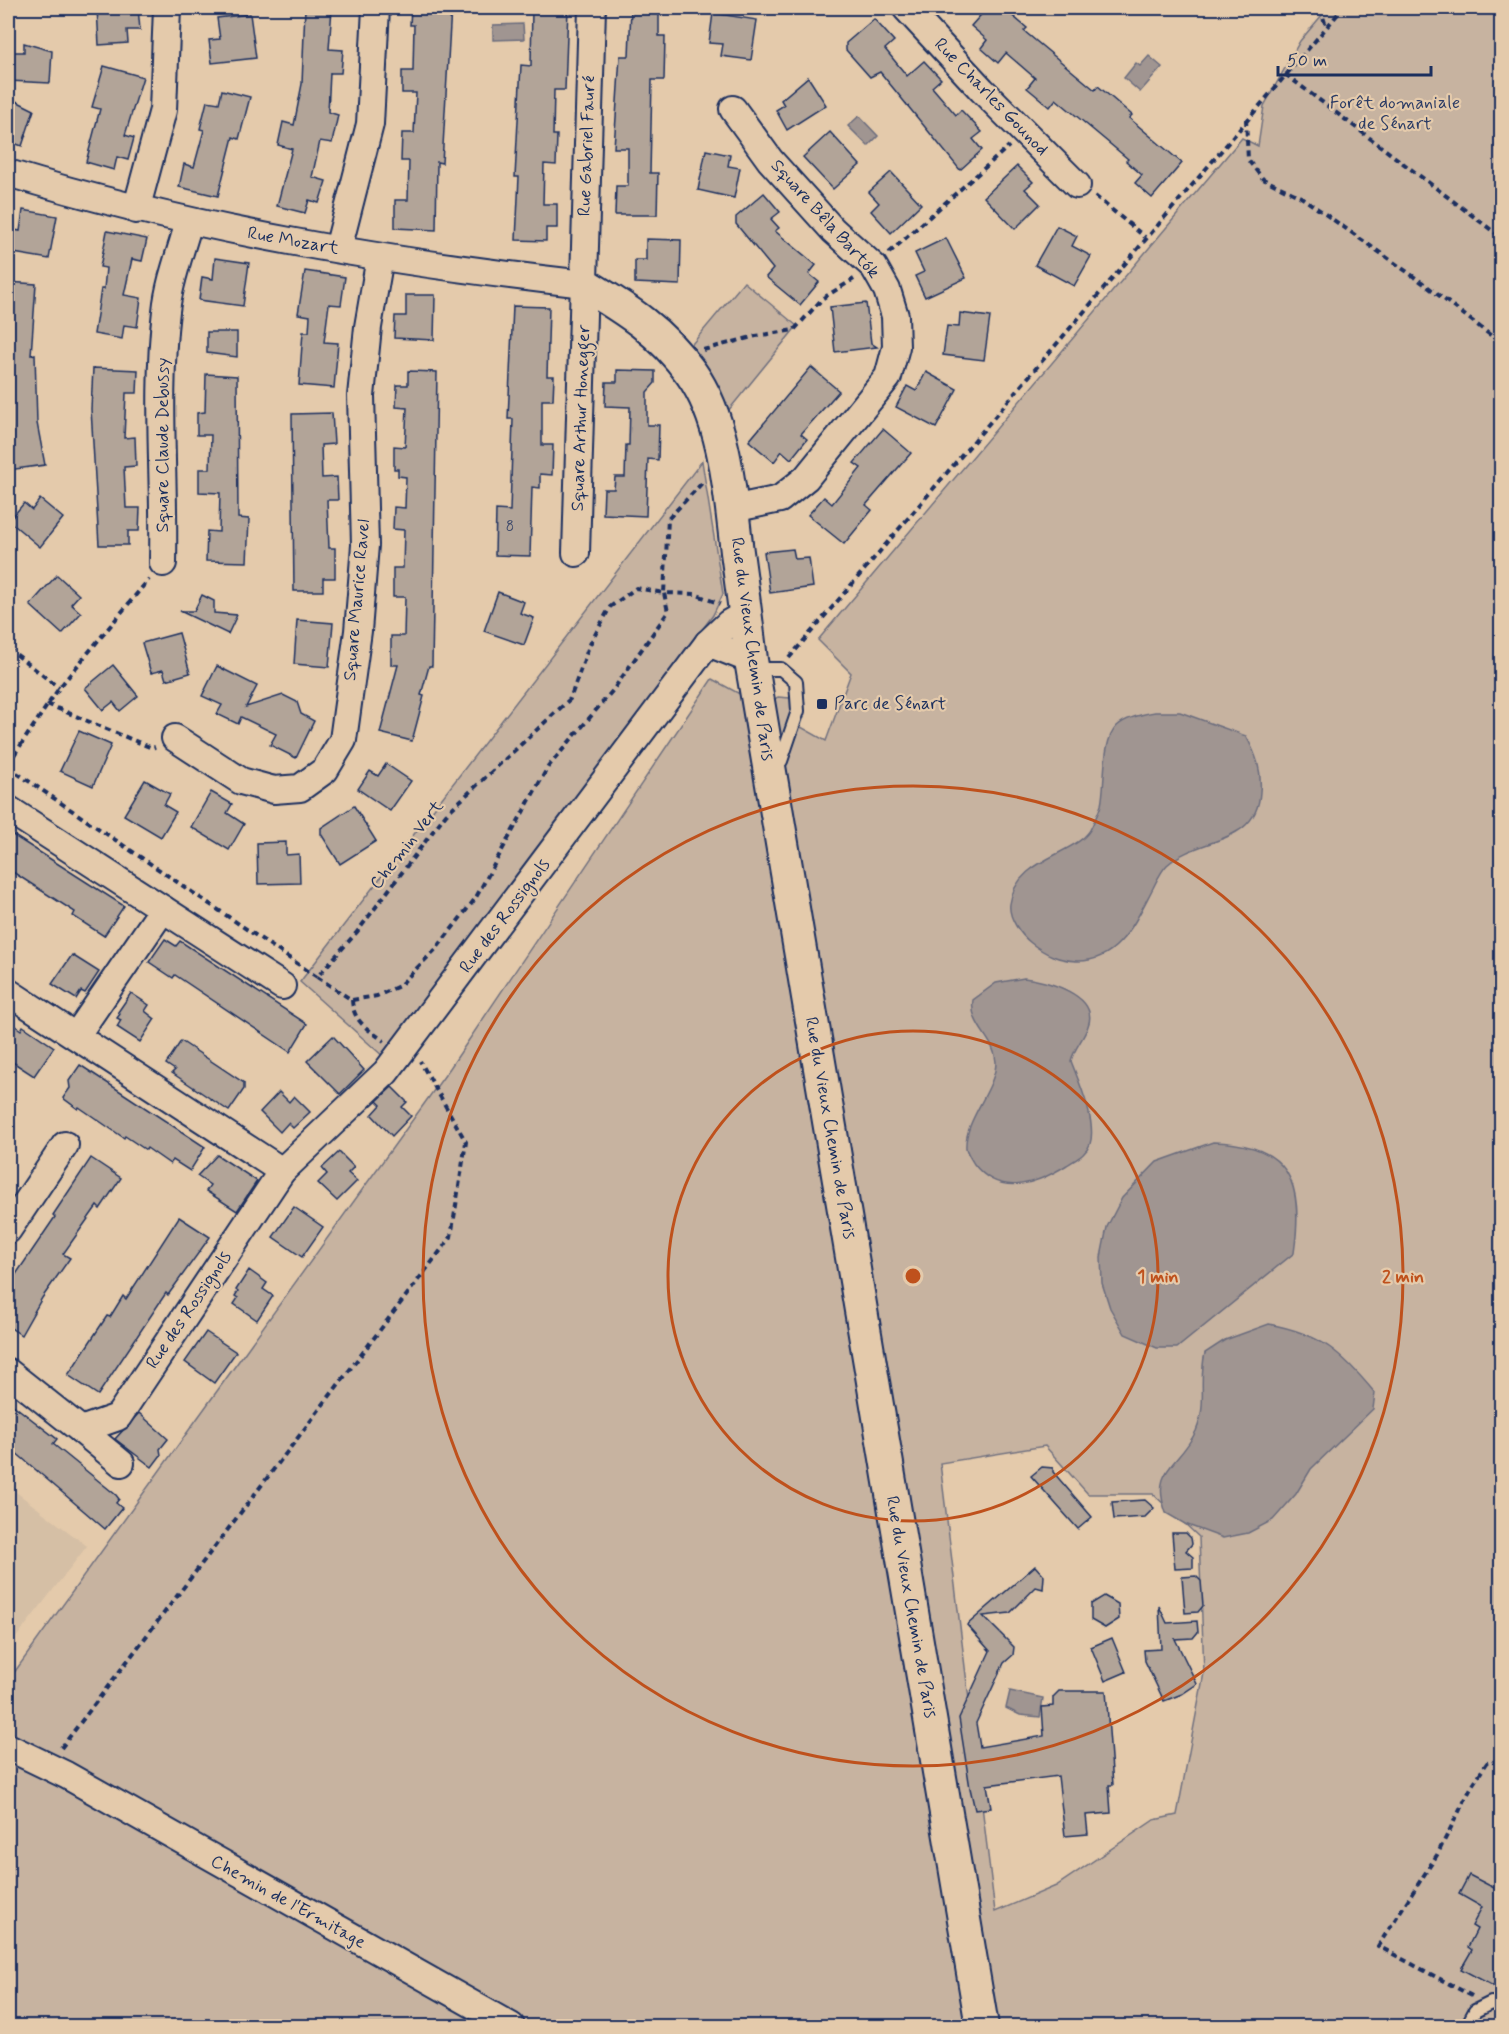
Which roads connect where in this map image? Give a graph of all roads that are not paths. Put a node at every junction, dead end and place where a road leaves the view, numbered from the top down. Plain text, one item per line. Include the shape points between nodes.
1 (167, 8) edge
2 (376, 8) edge
3 (592, 8) edge
4 (906, 8) edge
5 (733, 109) dead end
6 (8, 173) edge
7 (1077, 185) road end
8 (136, 210) junction
9 (189, 222) junction
10 (338, 249) junction
11 (380, 257) junction
12 (584, 284) junction
13 (732, 508) junction
14 (576, 553) dead end
15 (163, 563) road end
16 (734, 610) junction
17 (708, 643) junction
18 (762, 666) junction
19 (175, 738) road end
20 (8, 809) edge
21 (163, 909) junction
22 (282, 986) dead end
23 (8, 992) edge
24 (76, 1036) junction
25 (65, 1145) dead end
26 (282, 1171) junction
27 (8, 1230) edge
28 (8, 1372) edge
29 (81, 1430) junction
30 (121, 1463) dead end
31 (8, 1747) edge
32 (1502, 2006) edge
33 (511, 2026) edge
34 (982, 2026) edge
35 (1467, 2026) edge

1 - 8 street via 164,110
2 - 10 street via 370,124
3 - 12 street, Rue Gabriel Fauré
4 - 7 street, Rue Charles Gounod
5 - 13 street, Square Bêla Bartók via 770,160 825,221 874,267 895,316 896,347 888,377 806,478 780,499
6 - 8 street, Rue Mozart
8 - 9 street, Rue Mozart
9 - 10 street, Rue Mozart
9 - 15 street, Square Claude Debussy via 165,319 160,386
10 - 11 street, Rue Mozart
11 - 12 street, Rue Mozart
11 - 19 street, Square Maurice Ravel via 361,396 365,545 343,740 325,770 300,788 274,790 241,781
12 - 13 street, Rue du Vieux Chemin de Paris via 630,311 664,341 693,375 712,417
12 - 14 street, Square Arthur Honegger
13 - 16 street, Rue du Vieux Chemin de Paris
16 - 17 street, Rue des Rossignols via 729,623
16 - 18 street, Rue du Vieux Chemin de Paris
17 - 18 street
17 - 26 street, Rue des Rossignols via 386,1072
18 - 34 street, Rue du Vieux Chemin de Paris via 769,765
20 - 21 street
21 - 22 street
21 - 24 street
23 - 24 street
24 - 26 street
25 - 27 street
26 - 29 street, Rue des Rossignols via 118,1417
28 - 29 street
29 - 30 street
31 - 33 street, Chemin de l'Ermitage
32 - 35 lane via 1491,2003 1475,2011

